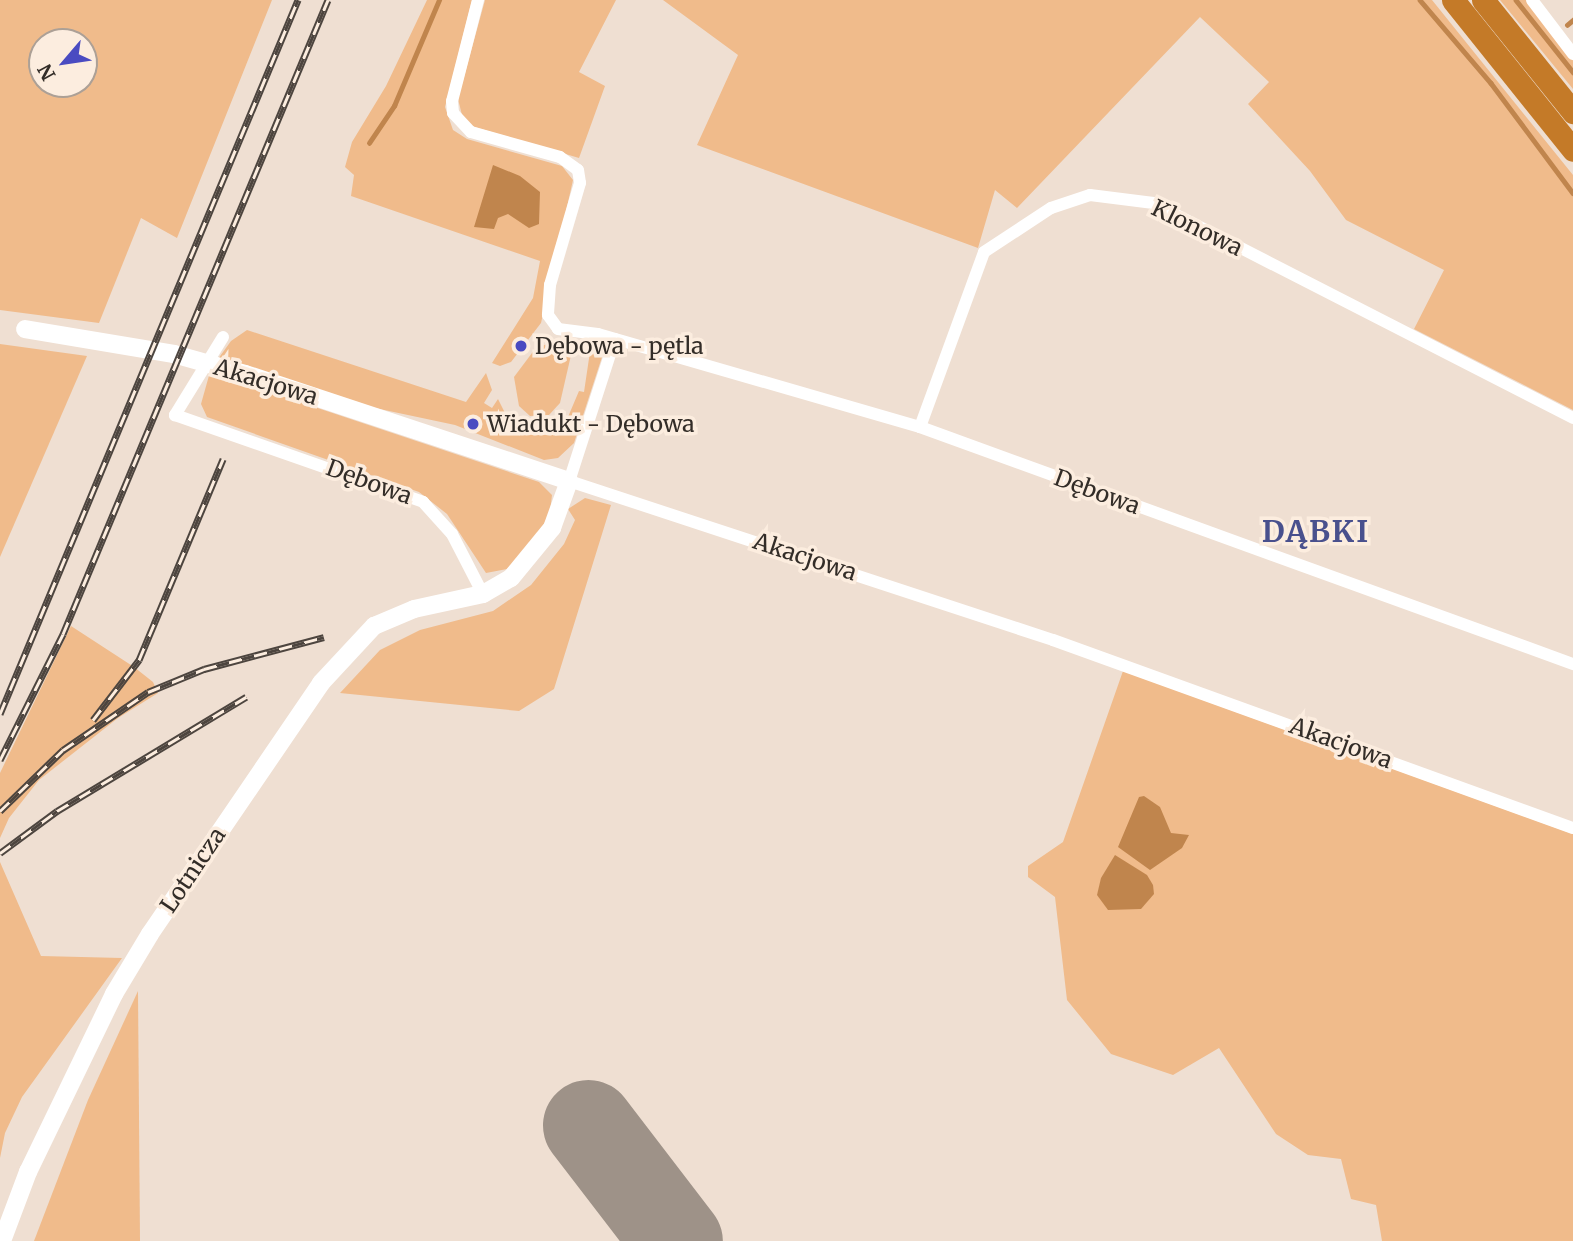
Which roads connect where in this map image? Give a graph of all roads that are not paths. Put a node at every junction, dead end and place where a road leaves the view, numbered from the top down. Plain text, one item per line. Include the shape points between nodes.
1 (478, 0) edge
2 (1453, 0) edge
3 (1483, 0) edge
4 (1532, 0) edge
5 (1573, 54) edge
6 (1573, 113) edge
7 (1573, 150) edge
8 (25, 329) dead end
9 (223, 337) dead end
10 (615, 339) junction
11 (1573, 418) edge
12 (920, 427) junction
13 (569, 481) junction
14 (483, 594) junction
15 (1573, 664) edge
16 (1573, 828) edge
17 (2, 1241) edge

1 - 10 street, Dębowa via 452,101 460,124 471,132 560,157 578,170 580,183 550,285 548,316 558,330
2 - 7 highway
3 - 6 highway
4 - 5 street
8 - 13 street, Akacjowa via 174,354
9 - 14 street, Dębowa via 175,415 423,502 453,534
10 - 12 street, Dębowa
10 - 13 street
11 - 12 street, Klonowa via 1153,203 1090,195 1051,208 984,252
12 - 15 street, Dębowa
13 - 14 street via 557,518 536,552 511,578
13 - 16 street, Akacjowa via 1053,639
14 - 17 street, Lotnicza via 414,609 374,626 321,683 150,933 114,994 28,1172

